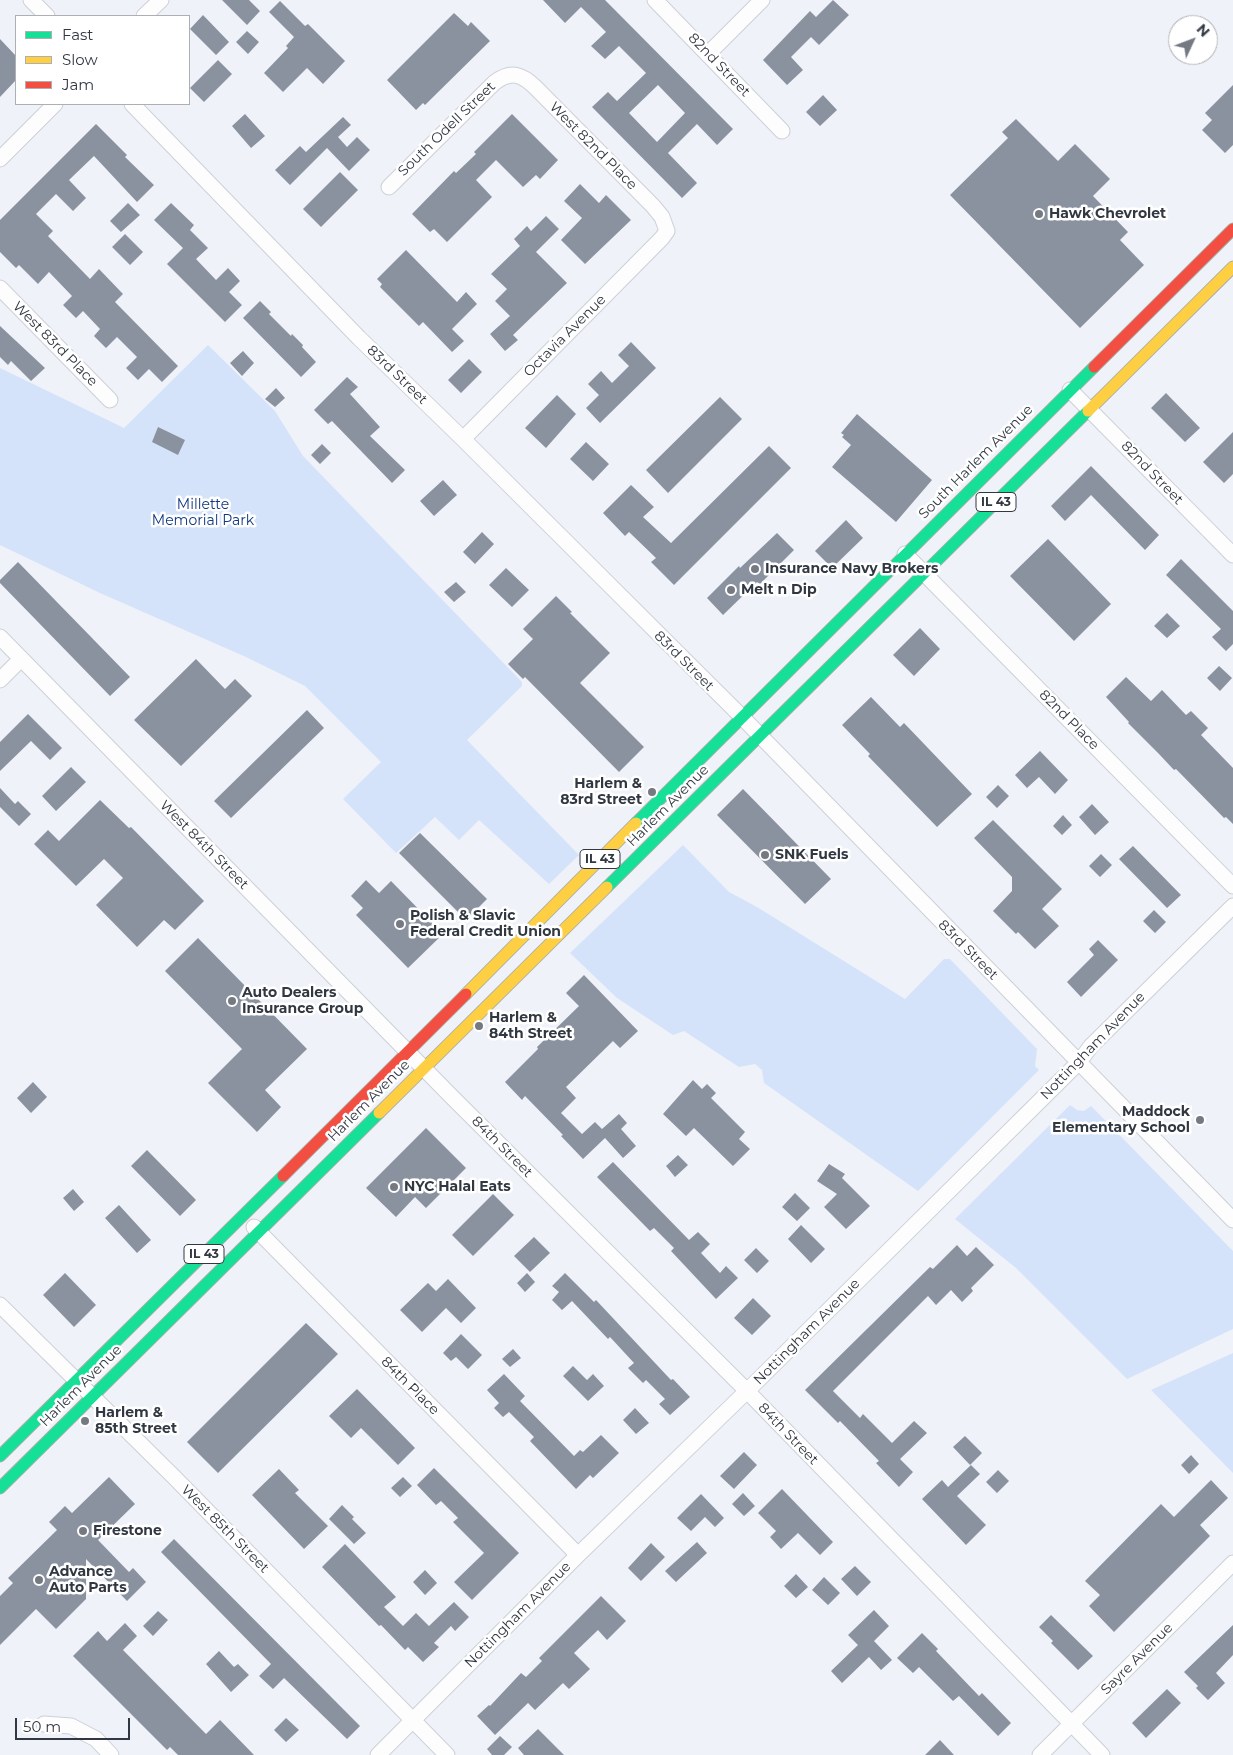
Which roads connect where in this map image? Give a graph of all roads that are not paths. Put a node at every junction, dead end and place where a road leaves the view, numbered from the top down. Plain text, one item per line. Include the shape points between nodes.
1 (31, 0) edge
2 (161, 0) edge
3 (655, 0) edge
4 (762, 0) edge
5 (46, 15) edge
6 (145, 15) edge
7 (708, 54) junction
8 (508, 75) joint
9 (54, 105) edge
10 (133, 105) edge
11 (782, 131) dead end
12 (0, 159) edge
13 (389, 187) dead end
14 (1233, 229) edge
15 (667, 231) joint
16 (1233, 267) edge
17 (0, 288) edge
18 (1070, 390) junction
19 (110, 400) dead end
20 (1090, 410) junction
21 (463, 439) junction
22 (905, 554) junction
23 (1233, 555) edge
24 (924, 573) junction
25 (0, 638) edge
26 (21, 659) junction
27 (0, 680) edge
28 (742, 718) junction
29 (760, 736) junction
30 (1233, 886) edge
31 (1233, 906) edge
32 (408, 1052) junction
33 (1079, 1062) junction
34 (424, 1068) junction
35 (243, 1215) junction
36 (1233, 1220) edge
37 (258, 1232) junction
38 (0, 1305) edge
39 (77, 1380) junction
40 (747, 1391) junction
41 (92, 1395) junction
42 (0, 1456) edge
43 (0, 1488) edge
44 (578, 1555) junction
45 (1233, 1563) edge
46 (413, 1720) junction
47 (44, 1724) dead end
48 (1071, 1724) junction
49 (111, 1755) edge
50 (378, 1755) edge
51 (446, 1755) edge
52 (1040, 1755) edge
53 (1102, 1755) edge

1 - 5 street
2 - 6 street
3 - 7 street, 82nd Street
4 - 7 street
7 - 11 street, 82nd Street
8 - 13 street, South Odell Street via 494,83
8 - 15 street, West 82nd Place via 528,80 653,206
9 - 12 street
10 - 21 street, 83rd Street via 359,338
14 - 18 main road, South Harlem Avenue / IL 43
15 - 21 street, Octavia Avenue
16 - 20 main road, IL 43
17 - 19 street, West 83rd Place
18 - 20 street, 82nd Street
18 - 22 main road, South Harlem Avenue / IL 43
20 - 23 street, 82nd Street
20 - 24 main road, IL 43
21 - 28 street, 83rd Street
22 - 24 street, 82nd Place
22 - 28 main road, South Harlem Avenue / IL 43
24 - 29 main road, IL 43
24 - 30 street, 82nd Place
25 - 26 street, West 84th Street
26 - 27 street
26 - 32 street, West 84th Street
28 - 29 street, 83rd Street
28 - 32 main road, Harlem Avenue / IL 43
29 - 33 street, 83rd Street
29 - 34 main road, Harlem Avenue / IL 43
31 - 33 street, Nottingham Avenue via 1091,1046
32 - 34 street, 84th Street
32 - 35 main road, Harlem Avenue / IL 43
33 - 36 street, 83rd Street
33 - 40 street, Nottingham Avenue
34 - 37 main road, Harlem Avenue / IL 43
34 - 40 street, 84th Street
35 - 37 street, 84th Place
35 - 39 main road, Harlem Avenue / IL 43
37 - 41 main road, Harlem Avenue / IL 43
37 - 44 street, 84th Place
38 - 39 street, West 85th Street
39 - 41 street, West 85th Street
39 - 42 main road, Harlem Avenue / IL 43
40 - 44 street, Nottingham Avenue
40 - 48 street, 84th Street
41 - 43 main road, Harlem Avenue / IL 43
41 - 46 street, West 85th Street
44 - 46 street, Nottingham Avenue
45 - 48 street, Sayre Avenue
46 - 50 street, Nottingham Avenue
46 - 51 street, West 85th Street
47 - 49 street via 71,1726 96,1740
48 - 52 street, Sayre Avenue
48 - 53 street, 84th Street

